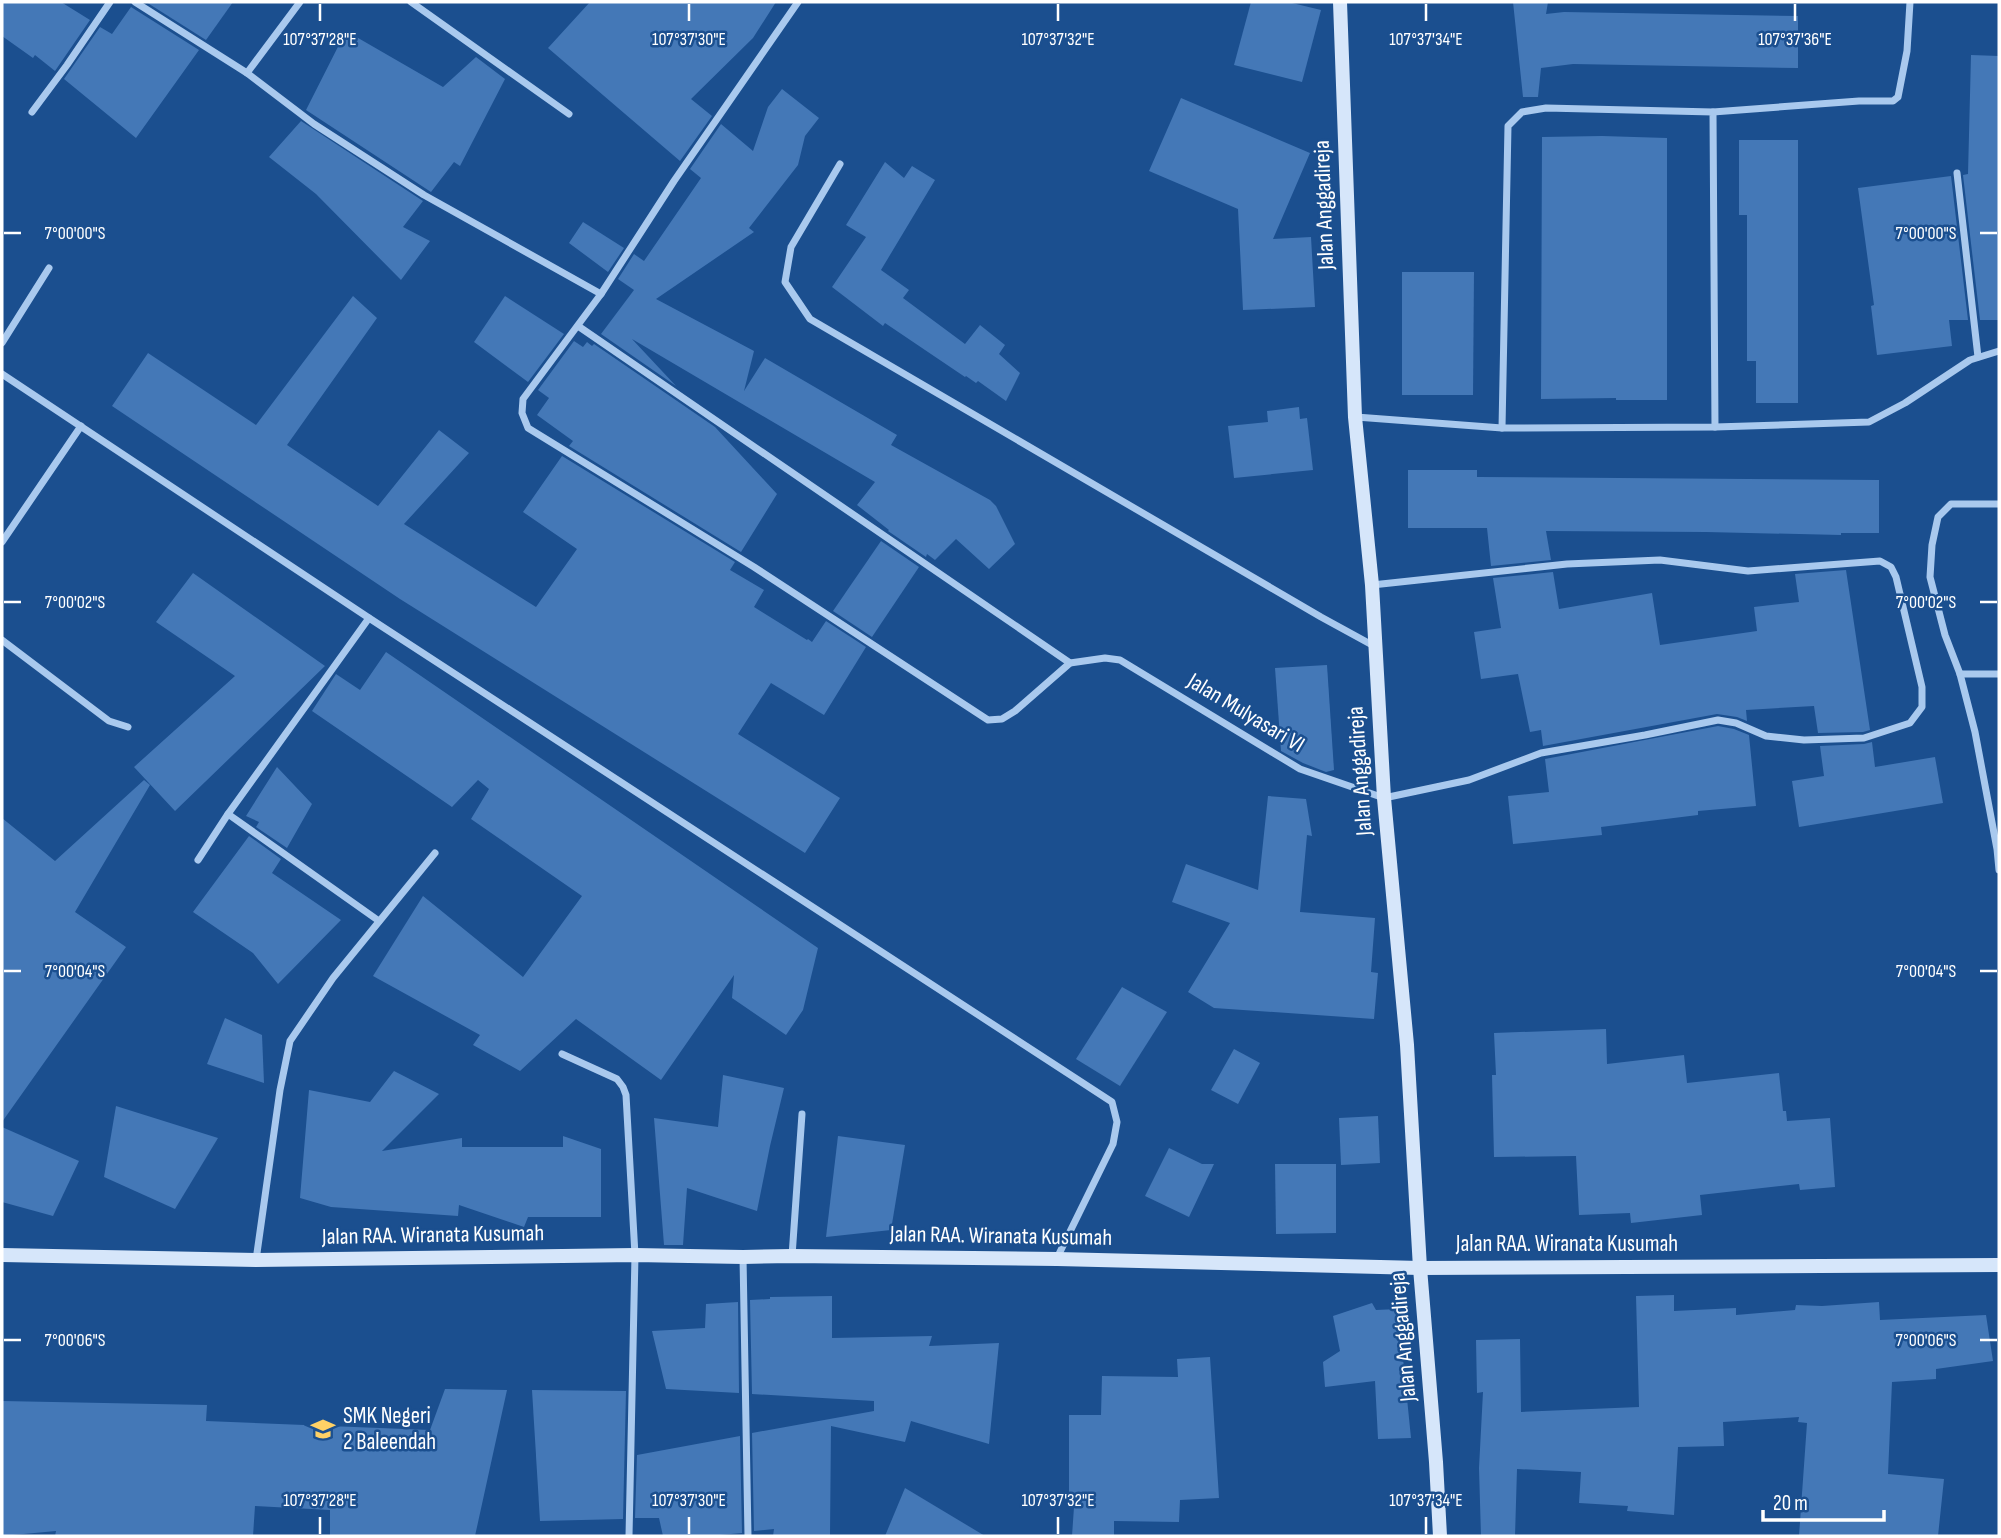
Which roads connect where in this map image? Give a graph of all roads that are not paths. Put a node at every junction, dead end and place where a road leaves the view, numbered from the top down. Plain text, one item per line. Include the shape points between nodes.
1 (110, 2) edge
2 (135, 2) edge
3 (300, 2) edge
4 (411, 2) edge
5 (798, 2) edge
6 (1340, 2) edge
7 (1910, 2) edge
8 (247, 72) junction
9 (32, 112) dead end
10 (1713, 112) junction
11 (569, 114) dead end
12 (840, 164) dead end
13 (1958, 173) dead end
14 (49, 268) dead end
15 (601, 294) junction
16 (578, 326) junction
17 (2, 343) edge
18 (1999, 351) edge
19 (1978, 357) junction
20 (2, 374) edge
21 (1355, 417) junction
22 (81, 426) junction
23 (1715, 427) junction
24 (1502, 428) junction
25 (1999, 504) edge
26 (2, 542) edge
27 (1372, 585) junction
28 (369, 618) junction
29 (2, 640) edge
30 (1374, 646) junction
31 (1070, 663) junction
32 (1960, 674) junction
33 (1999, 674) edge
34 (128, 727) dead end
35 (1384, 798) junction
36 (228, 814) junction
37 (1998, 849) edge
38 (435, 853) dead end
39 (198, 860) dead end
40 (1999, 870) edge
41 (379, 921) junction
42 (562, 1054) dead end
43 (802, 1114) dead end
44 (2, 1255) edge
45 (635, 1255) junction
46 (792, 1256) junction
47 (743, 1257) junction
48 (1057, 1259) junction
49 (256, 1260) junction
50 (1999, 1265) edge
51 (1420, 1268) junction
52 (629, 1536) edge
53 (748, 1536) edge
54 (1440, 1536) edge

1 - 9 street
2 - 8 street
3 - 8 street
4 - 11 street
5 - 15 street
6 - 21 main road, Jalan Anggadireja
7 - 10 street via 1898,97 1889,102
8 - 15 street via 314,124 424,195
10 - 23 street
10 - 24 street via 1546,108 1522,112 1508,126
12 - 30 street via 791,247 785,282 810,319
13 - 19 street
14 - 17 street
15 - 16 street
16 - 31 street
16 - 31 street via 523,399 528,428 754,566 988,720 1015,711
18 - 19 street
19 - 23 street via 1869,422
20 - 22 street
21 - 24 street
21 - 27 main road, Jalan Anggadireja
22 - 26 street
22 - 28 street
23 - 24 street
25 - 32 street via 1951,504 1938,517 1930,577
27 - 30 main road, Jalan Anggadireja
27 - 35 street via 1567,564 1660,560 1748,571 1880,561 1891,567 1896,577 1922,687 1922,707 1910,723 1864,738 1766,736 1718,720 1541,753 1469,780
28 - 36 street
28 - 48 street via 1112,1102 1117,1122 1113,1144
29 - 34 street via 109,721
30 - 35 main road, Jalan Anggadireja
31 - 35 street, Jalan Mulyasari VI via 1120,660 1300,769
32 - 33 street
32 - 37 street
35 - 51 main road, Jalan Anggadireja via 1407,1045
36 - 39 street
36 - 41 street
37 - 40 street
38 - 41 street
41 - 49 street via 290,1041
42 - 45 street via 617,1079 626,1095
43 - 46 street
44 - 49 main road, Jalan RAA. Wiranata Kusumah
45 - 47 main road, Jalan RAA. Wiranata Kusumah
45 - 49 main road, Jalan RAA. Wiranata Kusumah
45 - 52 street
46 - 47 main road, Jalan RAA. Wiranata Kusumah
46 - 48 main road, Jalan RAA. Wiranata Kusumah
47 - 53 street
48 - 51 main road, Jalan RAA. Wiranata Kusumah
50 - 51 main road, Jalan RAA. Wiranata Kusumah
51 - 54 main road, Jalan Anggadireja

